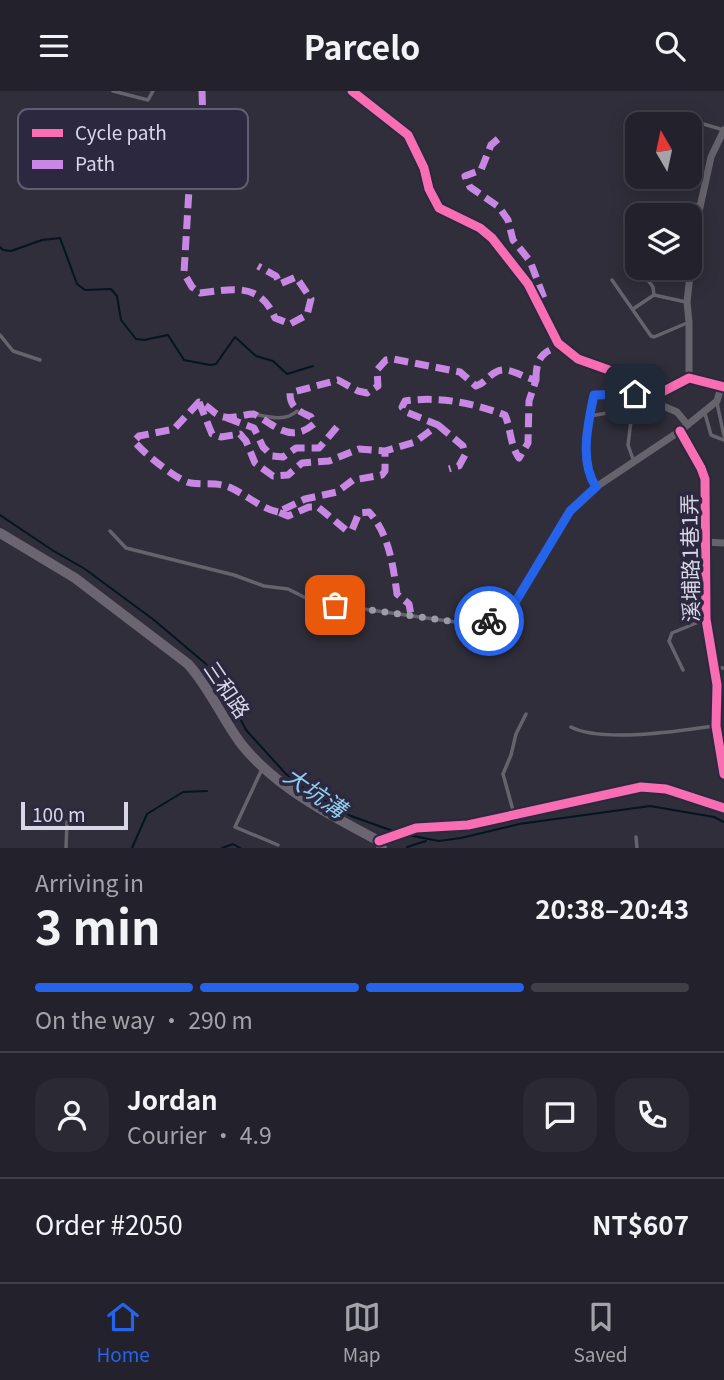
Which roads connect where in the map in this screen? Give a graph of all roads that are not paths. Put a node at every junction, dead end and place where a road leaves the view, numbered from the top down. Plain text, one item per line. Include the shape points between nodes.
1 (113, 91) edge
2 (153, 91) edge
3 (352, 91) edge
4 (702, 124) edge
5 (724, 130) edge
6 (702, 207) edge
7 (612, 280) dead end
8 (647, 280) edge
9 (689, 280) edge
10 (654, 295) junction
11 (687, 302) junction
12 (633, 309) junction
13 (690, 322) junction
14 (0, 335) edge
15 (40, 360) dead end
16 (689, 378) junction
17 (723, 387) edge
18 (717, 401) junction
19 (704, 410) junction
20 (297, 411) dead end
21 (254, 414) dead end
22 (590, 416) junction
23 (687, 424) junction
24 (680, 431) junction
25 (724, 438) edge
26 (634, 461) junction
27 (596, 487) junction
28 (110, 531) dead end
29 (0, 533) edge
30 (705, 542) junction
31 (724, 543) edge
32 (705, 619) junction
33 (714, 668) junction
34 (724, 669) edge
35 (683, 670) dead end
36 (526, 713) dead end
37 (716, 726) junction
38 (571, 727) dead end
39 (263, 767) junction
40 (724, 773) edge
41 (724, 808) edge
42 (514, 815) junction
43 (67, 822) dead end
44 (636, 837) dead end
45 (383, 842) edge
46 (278, 845) dead end
47 (66, 848) edge
48 (636, 848) edge

1 - 2 lane via 148,100
3 - 16 street via 408,135 439,208 492,238 528,284 558,343 578,359 638,380 650,390 664,391
4 - 5 lane
5 - 6 street via 711,157
7 - 12 lane
8 - 10 lane
9 - 11 street
10 - 11 lane
10 - 12 lane
11 - 13 street
12 - 13 lane via 654,337
13 - 16 street
14 - 15 lane via 13,351
16 - 17 street
17 - 18 street
18 - 19 street
18 - 25 lane
19 - 23 street
19 - 25 lane via 710,435
20 - 21 lane via 276,418
22 - 23 street via 594,395 635,394 677,412
22 - 26 lane via 607,413 631,421 628,445
22 - 27 street via 587,471
23 - 24 street
24 - 26 street
24 - 30 street, 溪埔路1巷1弄 via 705,479
26 - 27 street
27 - 28 lane via 570,511 510,611 484,622 314,601 288,589 127,548
29 - 39 main road, 三和路 via 75,578 188,664 241,743
30 - 31 street
30 - 32 street, 溪埔路1巷1弄
32 - 33 street, 溪埔路1巷1弄
32 - 35 lane via 670,637
33 - 34 lane
33 - 37 street, 溪埔路1巷1弄
36 - 42 lane via 503,774
37 - 38 lane via 647,734 581,733
37 - 40 street, 溪埔路1巷1弄
39 - 45 main road, 三和路 via 315,807
39 - 46 lane via 235,827
41 - 42 main road via 666,789 641,787
42 - 45 main road via 468,825 415,828
43 - 47 lane
44 - 48 lane

